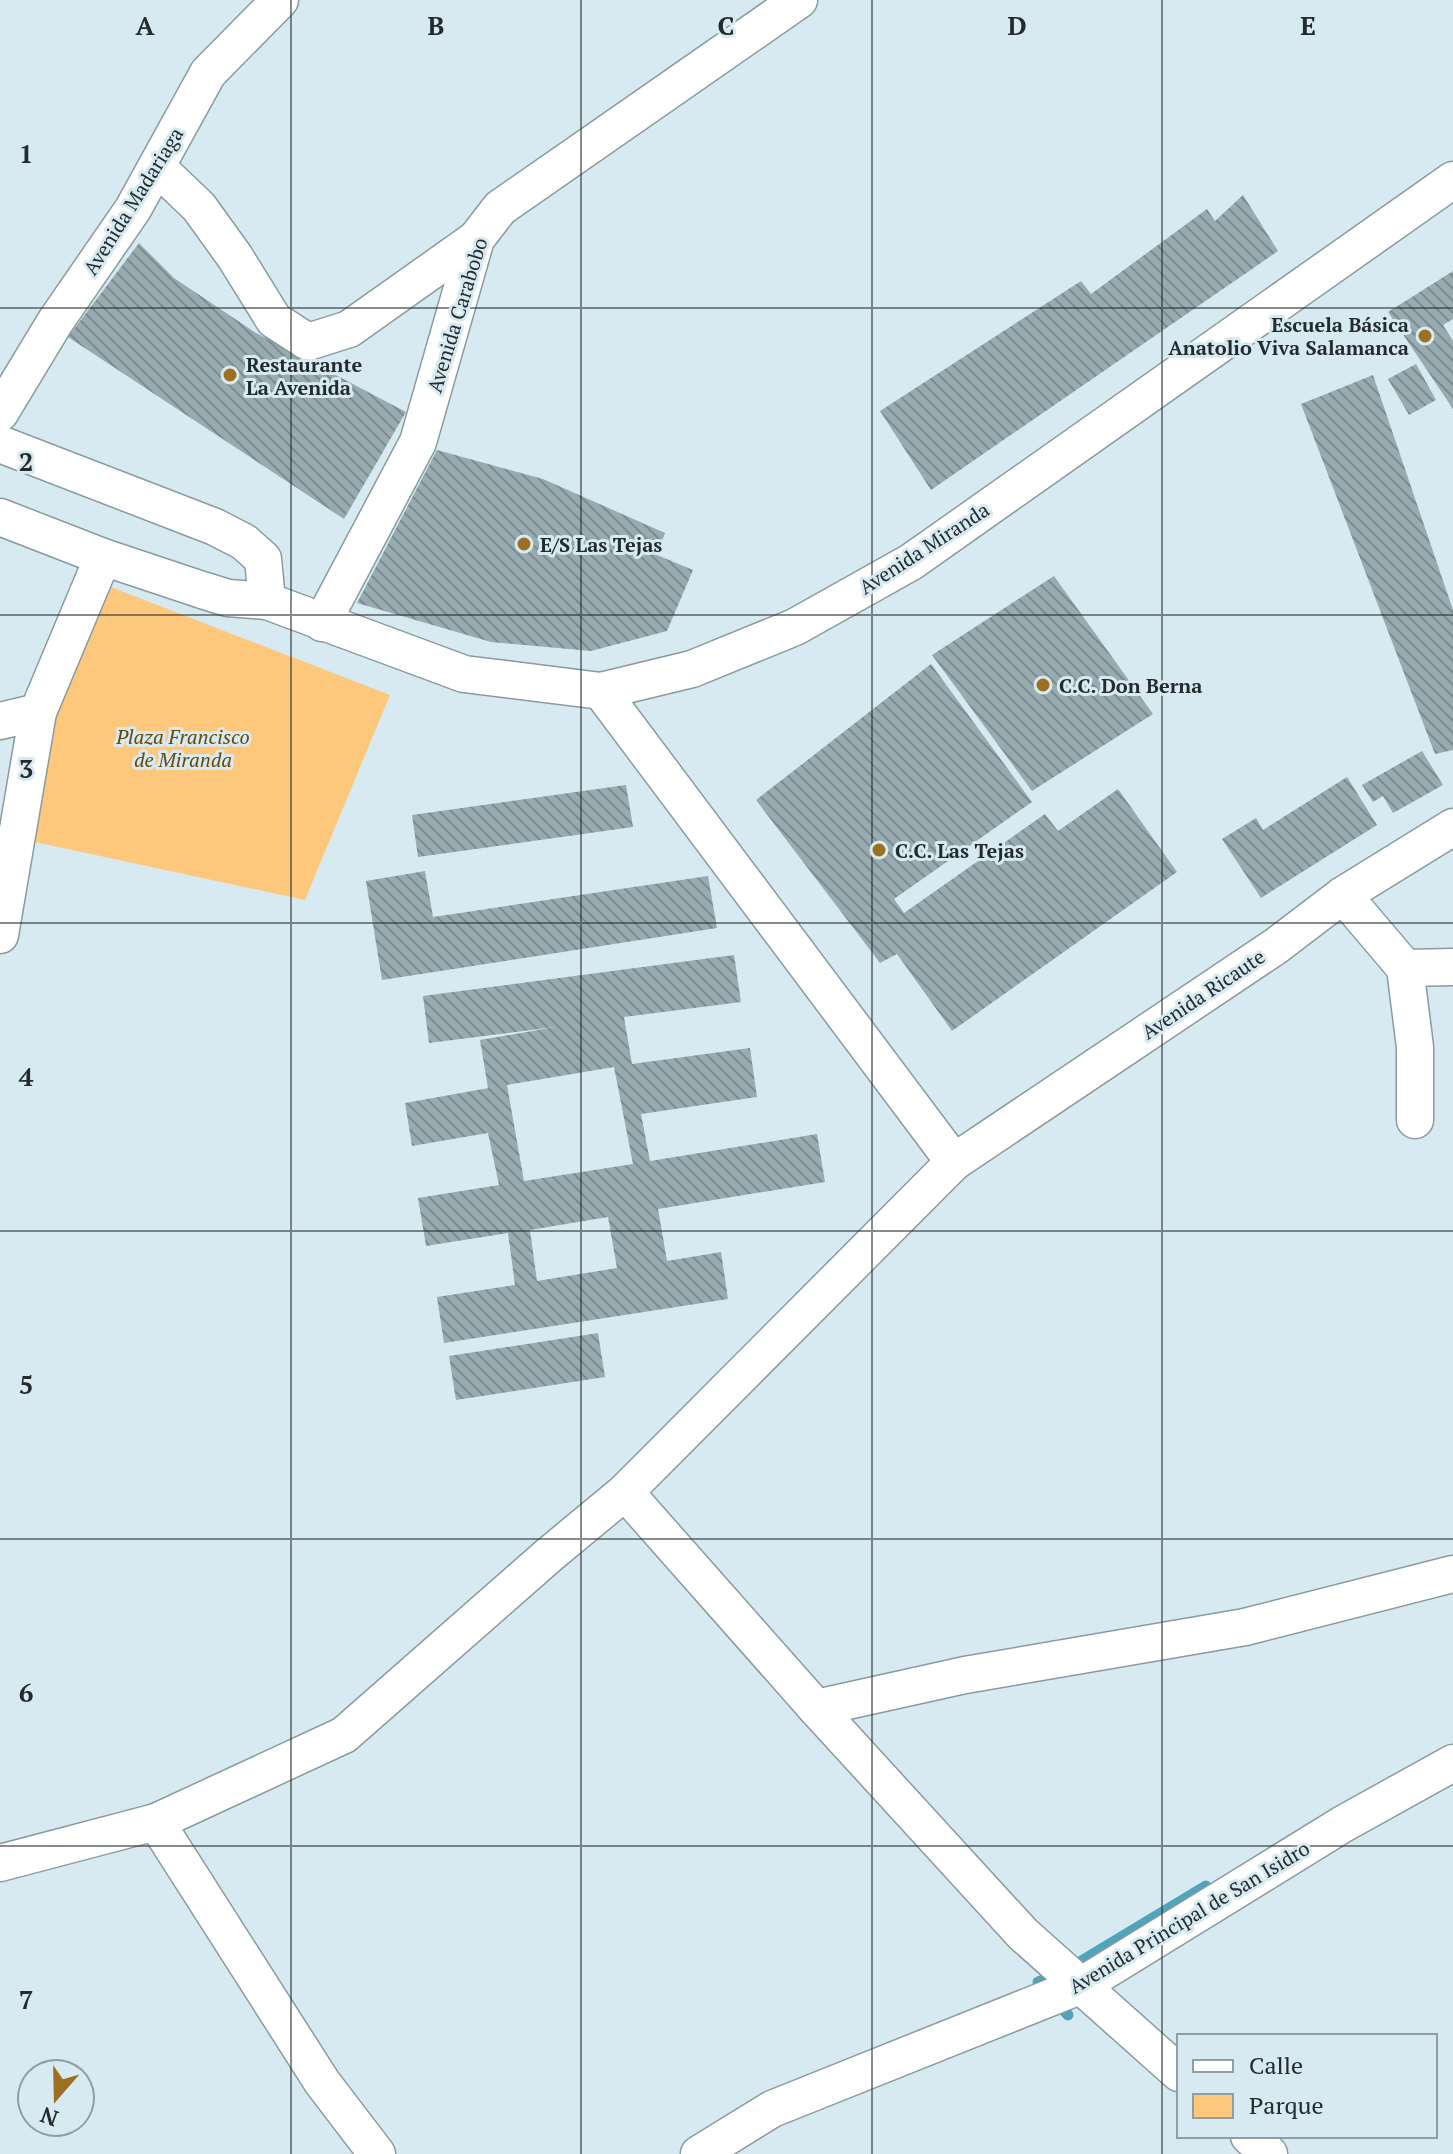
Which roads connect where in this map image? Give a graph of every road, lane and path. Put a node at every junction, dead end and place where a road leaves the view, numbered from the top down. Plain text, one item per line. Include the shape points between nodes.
1 (280, 0) edge
2 (799, 0) edge
3 (157, 167) junction
4 (1453, 180) edge
5 (476, 239) junction
6 (0, 413) edge
7 (0, 444) edge
8 (0, 517) edge
9 (103, 557) junction
10 (267, 601) junction
11 (322, 623) junction
12 (601, 691) junction
13 (38, 712) junction
14 (0, 721) edge
15 (1453, 827) edge
16 (1343, 895) junction
17 (0, 935) edge
18 (1453, 967) edge
19 (1405, 968) junction
20 (1415, 1120) dead end
21 (954, 1162) junction
22 (625, 1492) junction
23 (1453, 1574) edge
24 (816, 1708) junction
25 (1453, 1763) edge
26 (156, 1822) junction
27 (0, 1863) edge
28 (1082, 1985) junction
29 (1177, 2071) edge
30 (1251, 2138) edge
31 (377, 2154) edge
32 (699, 2154) edge
33 (1269, 2154) edge

1 - 3 street, Avenida Madariaga via 208,73
2 - 5 street, Avenida Carabobo via 500,208
3 - 5 street via 199,207 274,320 308,342 349,329
3 - 6 street, Avenida Madariaga
4 - 12 street, Avenida Miranda via 911,562 795,627 692,669
5 - 11 street, Avenida Carabobo via 418,442
7 - 10 street via 244,542 263,559
8 - 9 street, Avenida Miranda
9 - 10 street, Avenida Miranda via 228,598
9 - 13 street
10 - 11 street, Avenida Miranda
11 - 12 street, Avenida Miranda via 464,674
12 - 21 street
13 - 14 street
13 - 17 street
15 - 16 street, Avenida Ricaute
16 - 19 street
16 - 21 street, Avenida Ricaute via 1276,946
18 - 19 street
19 - 20 street via 1415,1047
21 - 22 street, Avenida Ricaute
22 - 24 street
22 - 26 street, Avenida Ricaute via 344,1735
23 - 24 street via 1245,1627 965,1675
24 - 28 street via 1023,1934
25 - 28 street, Avenida Principal de San Isidro via 1343,1824
26 - 27 street, Avenida Ricaute
26 - 31 street via 322,2082
28 - 29 street
28 - 32 street, Avenida Principal de San Isidro via 772,2109
30 - 33 street

